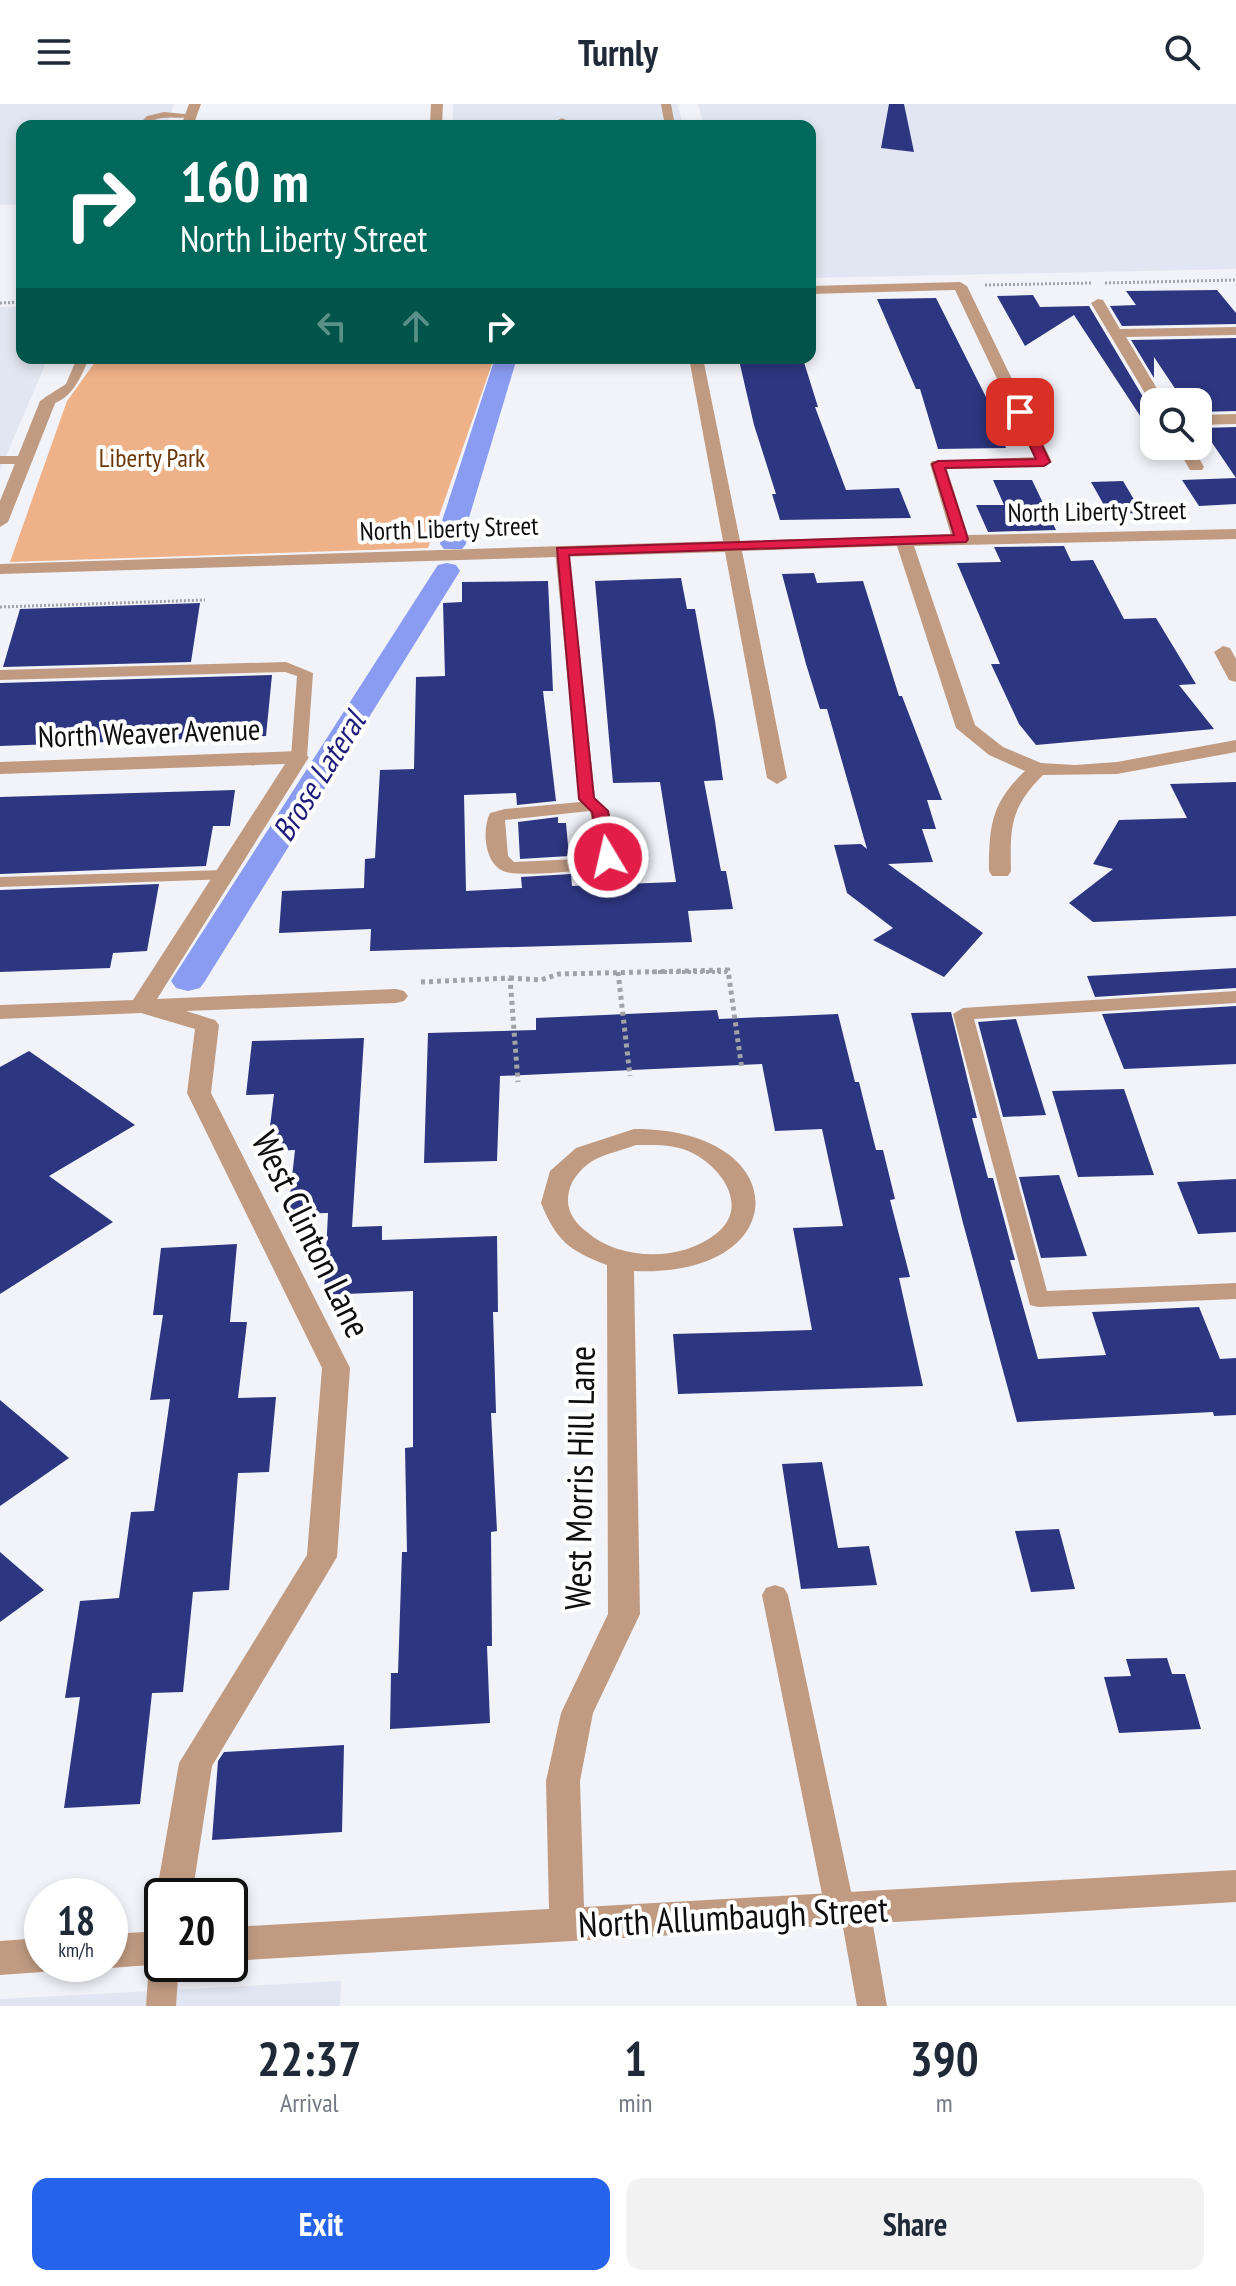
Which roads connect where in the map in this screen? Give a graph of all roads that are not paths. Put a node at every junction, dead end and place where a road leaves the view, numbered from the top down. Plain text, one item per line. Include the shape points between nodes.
1 (191, 115) edge
2 (147, 120) edge
3 (816, 290) edge
4 (1098, 303) dead end
5 (1236, 331) edge
6 (1116, 333) junction
7 (80, 364) edge
8 (697, 364) edge
9 (1149, 388) edge
10 (48, 401) joint
11 (1236, 419) edge
12 (1212, 420) edge
13 (0, 460) edge
14 (24, 460) junction
15 (1192, 460) edge
16 (1196, 467) dead end
17 (0, 522) edge
18 (1236, 534) edge
19 (961, 539) junction
20 (904, 541) junction
21 (734, 546) junction
22 (562, 551) junction
23 (0, 569) edge
24 (1223, 652) dead end
25 (0, 675) edge
26 (1236, 676) edge
27 (1236, 746) edge
28 (299, 757) junction
29 (0, 768) edge
30 (1038, 769) junction
31 (777, 778) dead end
32 (592, 806) junction
33 (1000, 871) dead end
34 (225, 875) junction
35 (0, 882) edge
36 (396, 996) dead end
37 (1236, 997) edge
38 (141, 1006) junction
39 (0, 1012) edge
40 (620, 1262) junction
41 (1236, 1291) edge
42 (775, 1595) dead end
43 (177, 1878) edge
44 (1236, 1886) edge
45 (847, 1909) junction
46 (567, 1926) junction
47 (248, 1943) edge
48 (24, 1956) edge
49 (0, 1958) edge
50 (163, 1982) edge
51 (161, 2006) edge
52 (872, 2006) edge

1 - 2 lane
3 - 19 street via 960,286 1044,462 938,464
4 - 6 street
5 - 6 street
6 - 9 street
7 - 10 lane via 71,386
8 - 21 street
10 - 14 street
11 - 12 street
13 - 14 lane
14 - 17 street
15 - 16 street
18 - 19 street, North Liberty Street
19 - 20 street, North Liberty Street
20 - 21 street, North Liberty Street
20 - 30 street via 966,728 996,751
21 - 22 street, North Liberty Street
21 - 31 street
22 - 23 street, North Liberty Street
22 - 32 lane via 587,799
24 - 26 street
25 - 28 lane via 286,667 305,673
27 - 30 street via 1117,768
28 - 29 street, North Weaver Avenue
28 - 34 street
30 - 33 street via 1012,793 1000,819
32 - 32 lane via 600,811 605,862 510,867 501,862 496,817
34 - 35 lane
34 - 38 street
36 - 38 street
37 - 41 lane via 963,1014 1038,1299
38 - 39 street
38 - 43 street, West Clinton Lane via 207,1025 199,1093 336,1368 322,1557 196,1763
40 - 40 street via 663,1264 712,1250 733,1233 744,1214 745,1192 736,1173 693,1143 664,1137 604,1143 579,1155 561,1173 553,1193 555,1215 579,1243
40 - 46 street, West Morris Hill Lane via 624,1614 577,1713 563,1781
42 - 45 lane
44 - 45 street, North Allumbaugh Street
45 - 46 street, North Allumbaugh Street
45 - 52 lane
46 - 47 street, North Allumbaugh Street
48 - 49 street
50 - 51 lane

